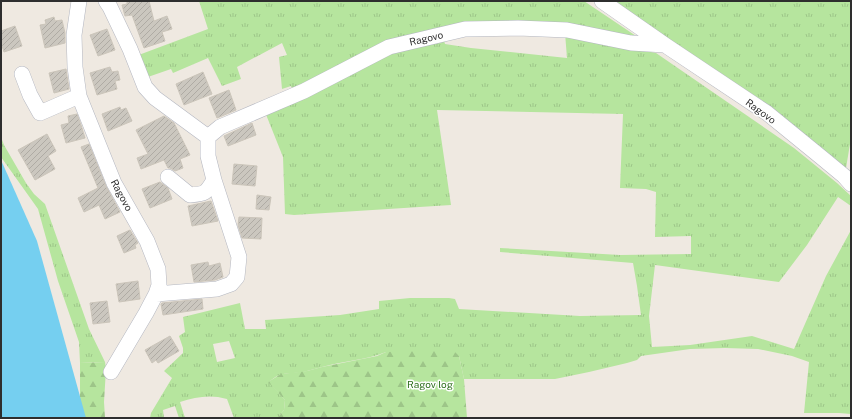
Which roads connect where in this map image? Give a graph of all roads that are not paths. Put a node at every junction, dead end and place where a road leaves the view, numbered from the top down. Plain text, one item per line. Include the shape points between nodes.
1 (79, 1) edge
2 (106, 1) edge
3 (602, 1) edge
4 (664, 45) junction
5 (22, 74) dead end
6 (79, 96) junction
7 (208, 137) junction
8 (168, 177) dead end
9 (214, 180) junction
10 (851, 184) edge
11 (156, 294) junction
12 (111, 372) dead end

1 - 6 street, Ragovo via 74,35
2 - 7 street via 130,49 145,87 155,98
3 - 4 street, Ragovo
4 - 7 street, Ragovo via 631,43 567,30 465,29 389,47 304,91 220,126
4 - 10 street, Ragovo via 767,114
5 - 6 street via 40,113
6 - 11 street, Ragovo via 114,183 147,241 158,269 159,285
7 - 9 street via 208,156
8 - 9 street via 190,195 207,191
9 - 11 street via 239,257 237,276 231,284 217,289
11 - 12 street, Ragovo

